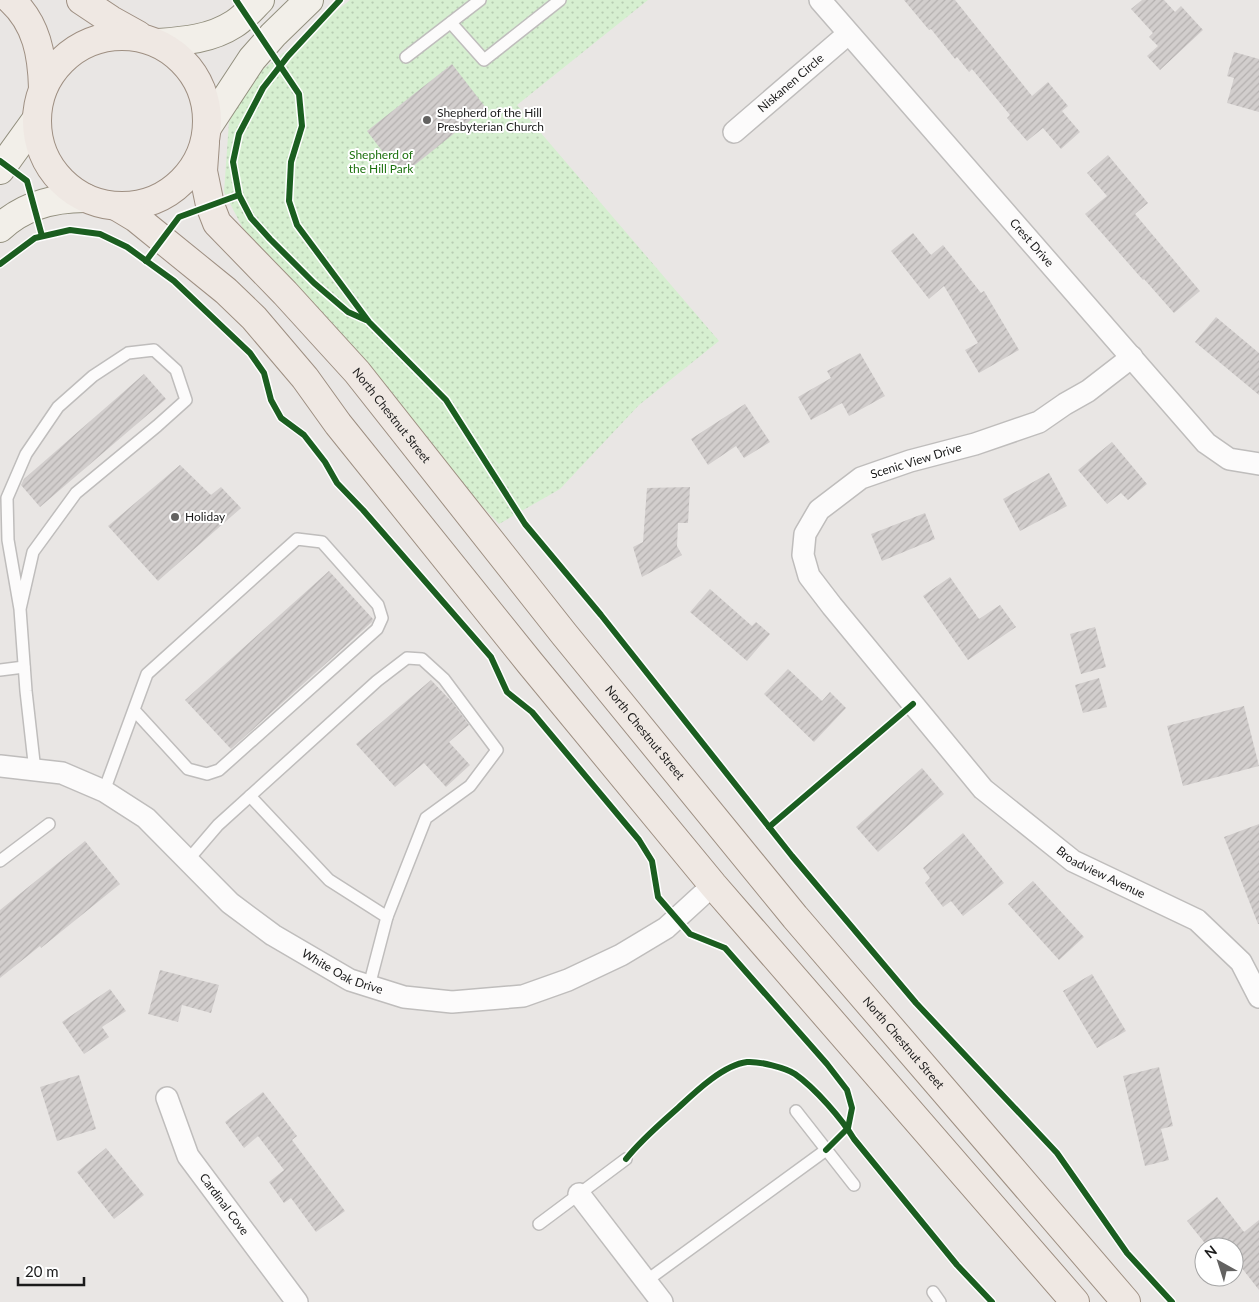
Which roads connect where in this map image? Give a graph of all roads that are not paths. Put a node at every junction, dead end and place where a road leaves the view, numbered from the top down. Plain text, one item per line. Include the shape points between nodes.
1 (11, 0) edge
2 (81, 0) edge
3 (260, 0) edge
4 (309, 0) edge
5 (480, 0) edge
6 (560, 0) edge
7 (820, 0) edge
8 (451, 23) junction
9 (848, 34) junction
10 (150, 40) junction
11 (406, 58) dead end
12 (43, 88) junction
13 (36, 120) junction
14 (734, 132) dead end
15 (206, 135) junction
16 (0, 170) edge
17 (84, 198) junction
18 (116, 206) junction
19 (0, 228) edge
20 (1132, 357) junction
21 (1259, 464) edge
22 (5, 545) edge
23 (20, 609) junction
24 (24, 667) junction
25 (0, 670) edge
26 (134, 710) junction
27 (942, 740) joint
28 (0, 766) edge
29 (35, 771) junction
30 (104, 791) junction
31 (250, 796) junction
32 (49, 824) dead end
33 (188, 860) junction
34 (0, 861) edge
35 (714, 885) junction
36 (387, 917) junction
37 (369, 986) junction
38 (1259, 997) edge
39 (167, 1098) dead end
40 (796, 1111) dead end
41 (826, 1150) junction
42 (626, 1159) dead end
43 (854, 1185) dead end
44 (579, 1194) junction
45 (539, 1224) dead end
46 (646, 1281) junction
47 (933, 1292) dead end
48 (297, 1302) edge
49 (662, 1302) edge
50 (940, 1302) edge
51 (1075, 1302) edge
52 (1126, 1302) edge

1 - 12 main road via 34,31 42,61
2 - 10 main road
3 - 10 main road via 235,24 212,35 181,41
4 - 15 main road via 252,59
5 - 8 lane
6 - 8 lane via 484,60
7 - 9 street, Crest Drive
8 - 11 lane
9 - 14 street, Niskanen Circle
9 - 20 street, Crest Drive
10 - 12 main road via 125,35 91,41 62,59
10 - 15 main road via 173,52 196,77 207,109
12 - 13 main road
13 - 16 main road
13 - 17 main road via 40,144 49,166 71,190
15 - 18 main road via 199,159 178,186 149,202
15 - 52 main road, North Chestnut Street via 203,171 217,223 357,372 564,634 795,917
17 - 18 main road
17 - 19 main road via 53,200 26,210
18 - 35 main road via 136,218 226,291 254,318 524,655
20 - 21 street, Crest Drive via 1206,444 1229,459
20 - 27 street, Scenic View Drive via 1088,391 1039,422 860,478 819,510 805,534 803,555 809,576
22 - 23 lane
22 - 23 lane via 7,498 26,454 58,407 93,376 128,353 154,350 176,370 186,400 76,493 33,552
23 - 24 lane
24 - 25 lane
24 - 29 lane
26 - 26 lane via 146,674 297,539 322,542 378,605 382,618 376,629 219,770 207,774 188,769
26 - 30 lane
27 - 38 street, Broadview Avenue via 983,789 1073,861 1197,920 1241,962
28 - 29 street, White Oak Drive
29 - 30 street, White Oak Drive via 62,773
30 - 33 street, White Oak Drive via 146,818
31 - 33 lane via 218,825
31 - 36 lane via 329,880
31 - 36 lane via 376,681 407,658 422,659 444,679 497,750 470,786 426,818
32 - 34 lane
33 - 37 street, White Oak Drive via 230,903 273,935 350,980
35 - 37 street, White Oak Drive via 666,928 621,955 568,980 523,996 452,1002 404,997
35 - 51 main road
36 - 37 lane
39 - 48 street, Cardinal Cove via 188,1156
40 - 41 lane
41 - 43 lane
41 - 46 lane
42 - 44 lane
44 - 45 lane
44 - 46 street
46 - 49 street
47 - 50 lane

